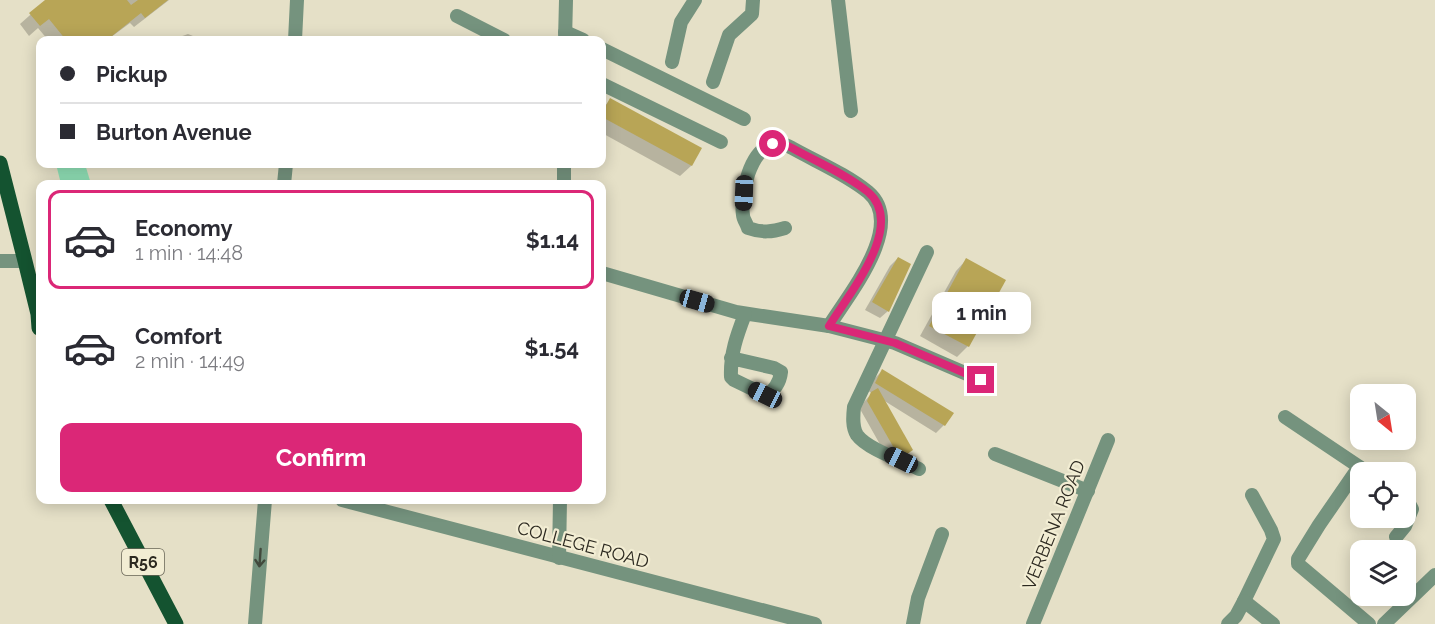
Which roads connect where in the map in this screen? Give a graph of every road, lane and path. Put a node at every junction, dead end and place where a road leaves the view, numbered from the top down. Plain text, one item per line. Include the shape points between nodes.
1 (297, 0) edge
2 (566, 0) edge
3 (695, 0) edge
4 (753, 0) edge
5 (838, 0) edge
6 (457, 16) dead end
7 (295, 36) edge
8 (496, 36) edge
9 (565, 36) edge
10 (606, 51) edge
11 (672, 62) dead end
12 (713, 82) dead end
13 (606, 86) edge
14 (851, 111) dead end
15 (744, 119) dead end
16 (721, 141) dead end
17 (0, 163) edge
18 (0, 197) edge
19 (785, 228) dead end
20 (927, 252) dead end
21 (0, 261) edge
22 (21, 261) junction
23 (606, 274) edge
24 (745, 314) junction
25 (36, 324) edge
26 (829, 326) junction
27 (885, 341) junction
28 (731, 358) dead end
29 (981, 380) dead end
30 (1285, 417) dead end
31 (1108, 441) dead end
32 (995, 454) dead end
33 (1351, 462) edge
34 (919, 470) dead end
35 (1350, 486) edge
36 (1088, 491) junction
37 (1252, 495) dead end
38 (113, 504) edge
39 (265, 504) edge
40 (357, 504) edge
41 (560, 504) edge
42 (1403, 528) edge
43 (942, 534) dead end
44 (1396, 537) dead end
45 (559, 558) junction
46 (1435, 575) edge
47 (1244, 601) junction
48 (176, 624) edge
49 (255, 624) edge
50 (815, 624) edge
51 (913, 624) edge
52 (1033, 624) edge
53 (1228, 624) edge
54 (1273, 624) edge
55 (1369, 624) edge
56 (1384, 624) edge

1 - 7 street
2 - 9 street
3 - 11 street via 681,22
4 - 12 street via 752,14 729,35
5 - 14 street
6 - 8 street
10 - 15 street
13 - 16 street
17 - 22 main road
18 - 22 main road
19 - 26 street via 758,232 748,228 743,216 749,171 755,158 773,144 782,143 853,182 870,194 880,208 879,240
20 - 27 street
21 - 22 street
22 - 25 main road
23 - 24 street
24 - 26 street
24 - 28 street
26 - 27 street
27 - 29 street
27 - 34 street via 854,407 855,429 865,443
30 - 33 street
31 - 36 street, VERBENA ROAD
32 - 36 street
35 - 55 street via 1319,525 1298,564
36 - 52 street, VERBENA ROAD
37 - 47 street via 1274,539
38 - 48 main road, R56
39 -> 49 street
40 - 45 street, COLLEGE ROAD
41 - 45 street
42 - 44 street
43 - 51 street via 918,598
45 - 50 street, COLLEGE ROAD
46 - 56 street
47 - 53 street
47 - 54 street

